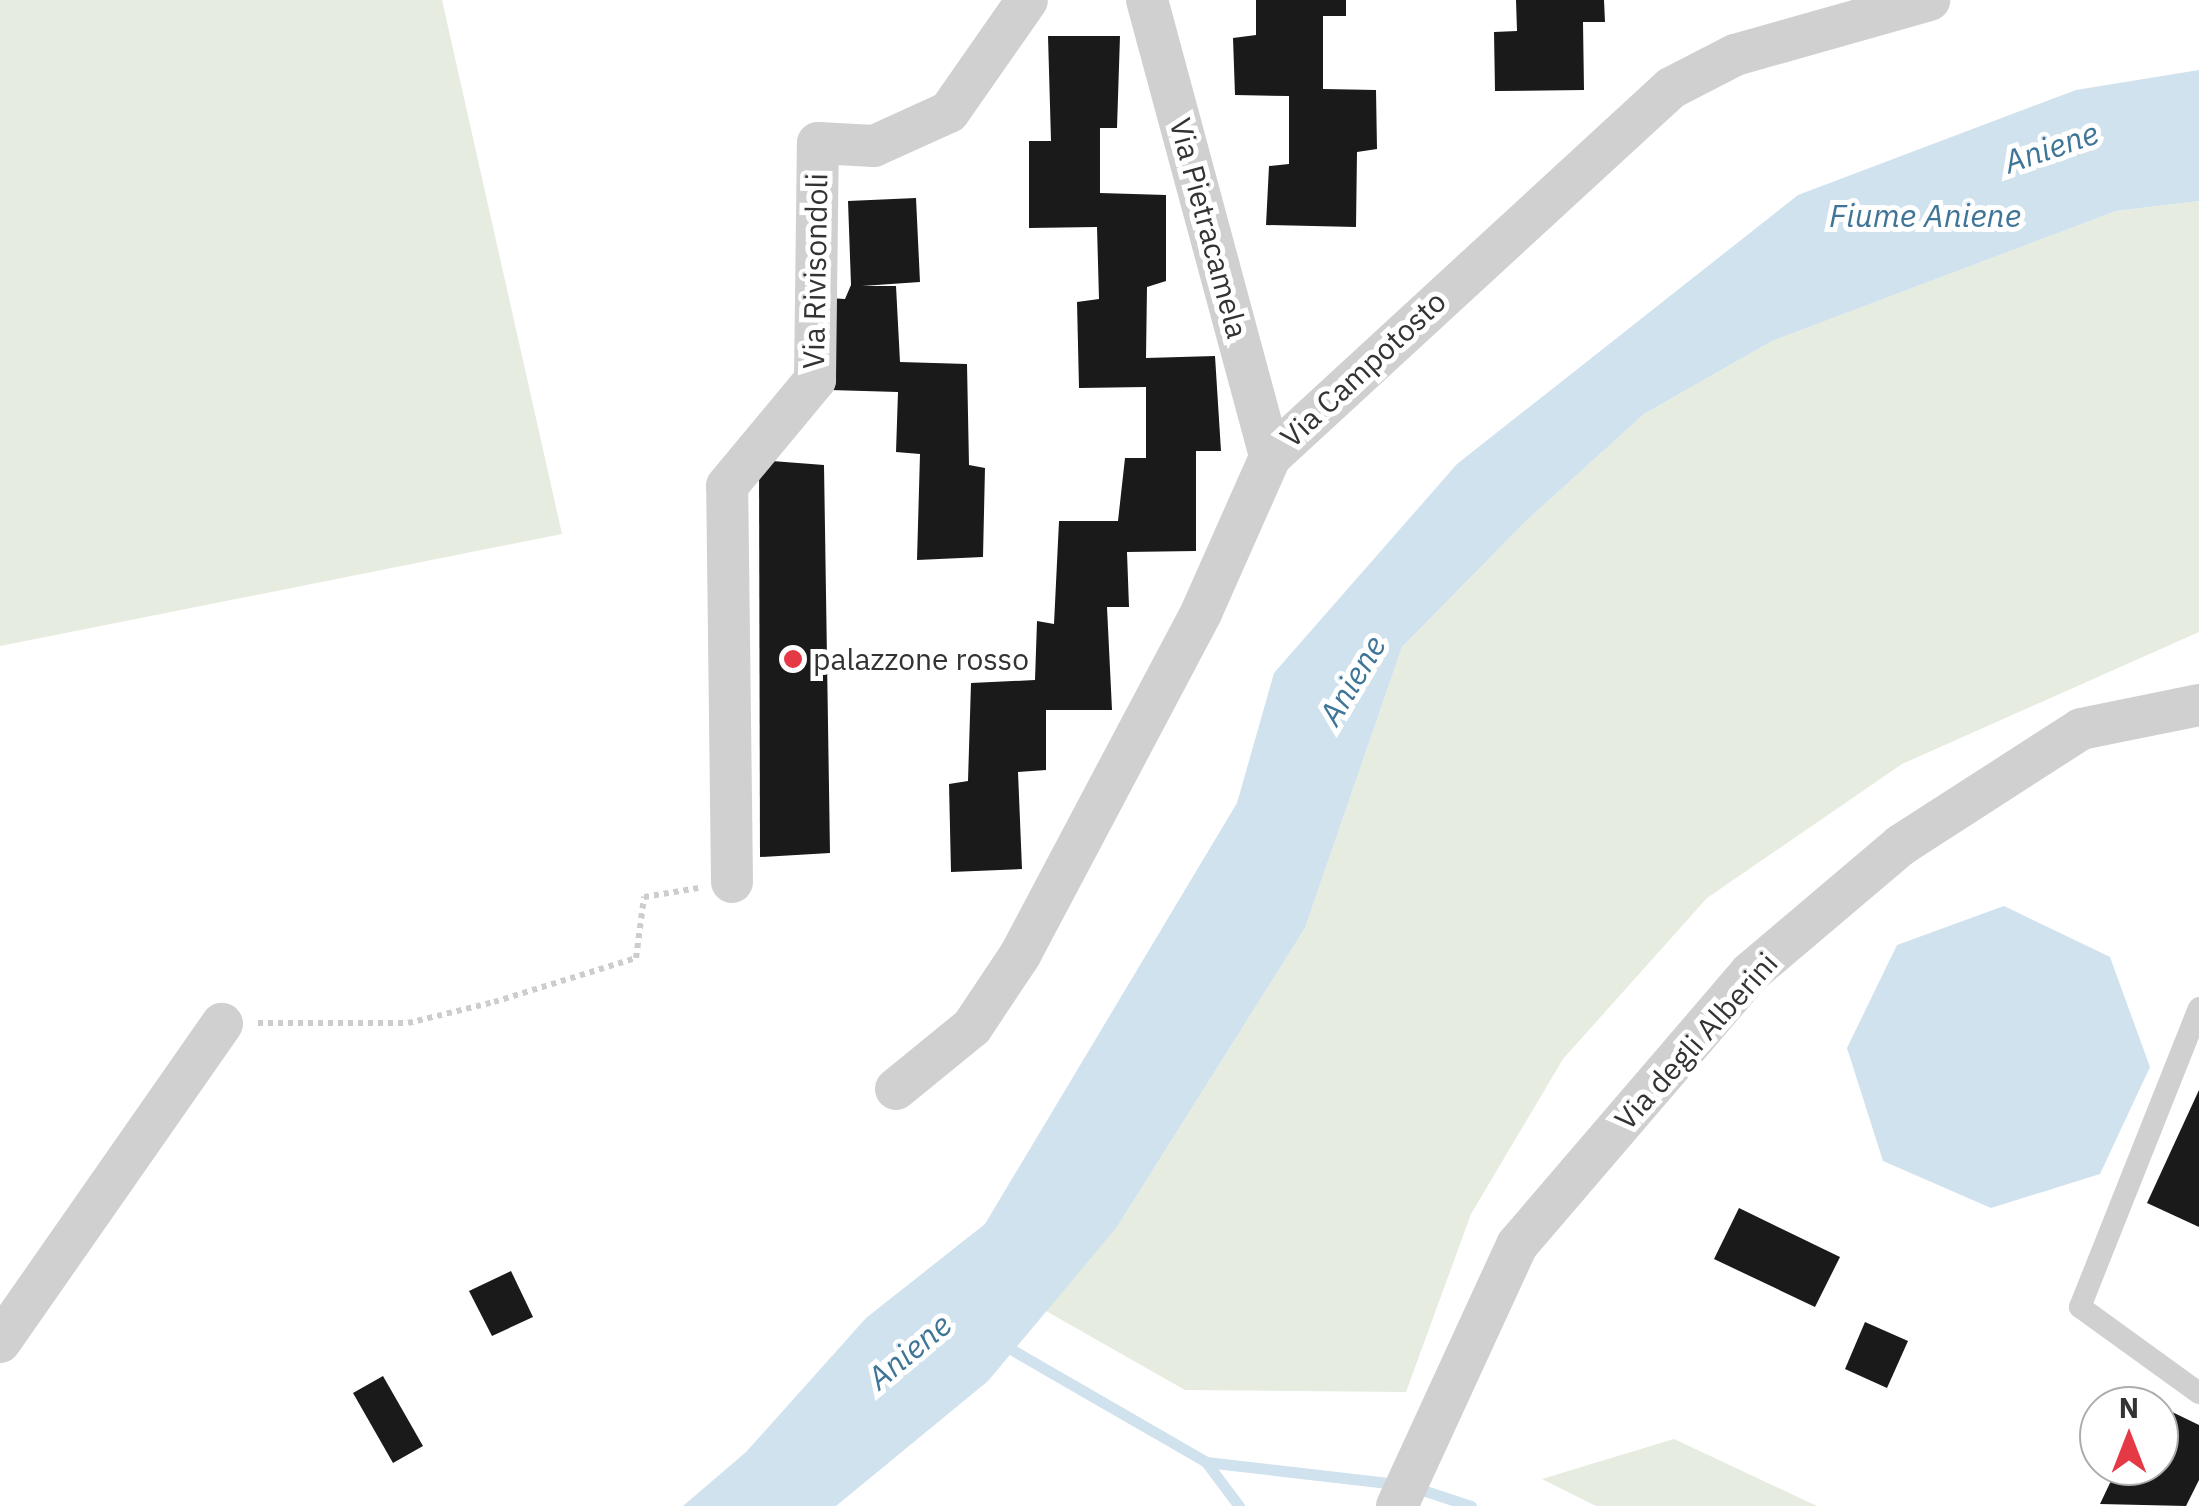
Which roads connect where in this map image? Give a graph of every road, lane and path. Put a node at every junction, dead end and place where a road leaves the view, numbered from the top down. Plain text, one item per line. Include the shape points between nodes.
1 (1027, 0) edge
2 (1148, 0) edge
3 (1929, 0) edge
4 (1270, 457) junction
5 (2199, 706) edge
6 (732, 882) joint
7 (2199, 1008) edge
8 (222, 1024) joint
9 (896, 1089) dead end
10 (0, 1342) edge
11 (2199, 1393) edge
12 (1405, 1488) edge

1 - 6 street, Via Rivisondoli via 950,112 874,146 818,143 815,380 727,486
2 - 4 street, Via Pietracamela
3 - 4 street, Via Campotosto via 1736,55 1671,88
4 - 9 street, Via Campotosto via 1201,613 1020,955 972,1026
5 - 12 street, Via degli Alberini via 2082,729 1902,845 1750,973 1518,1245
6 - 8 path via 644,897 636,958 494,1002 408,1023
7 - 11 lane via 2080,1307
8 - 10 street

